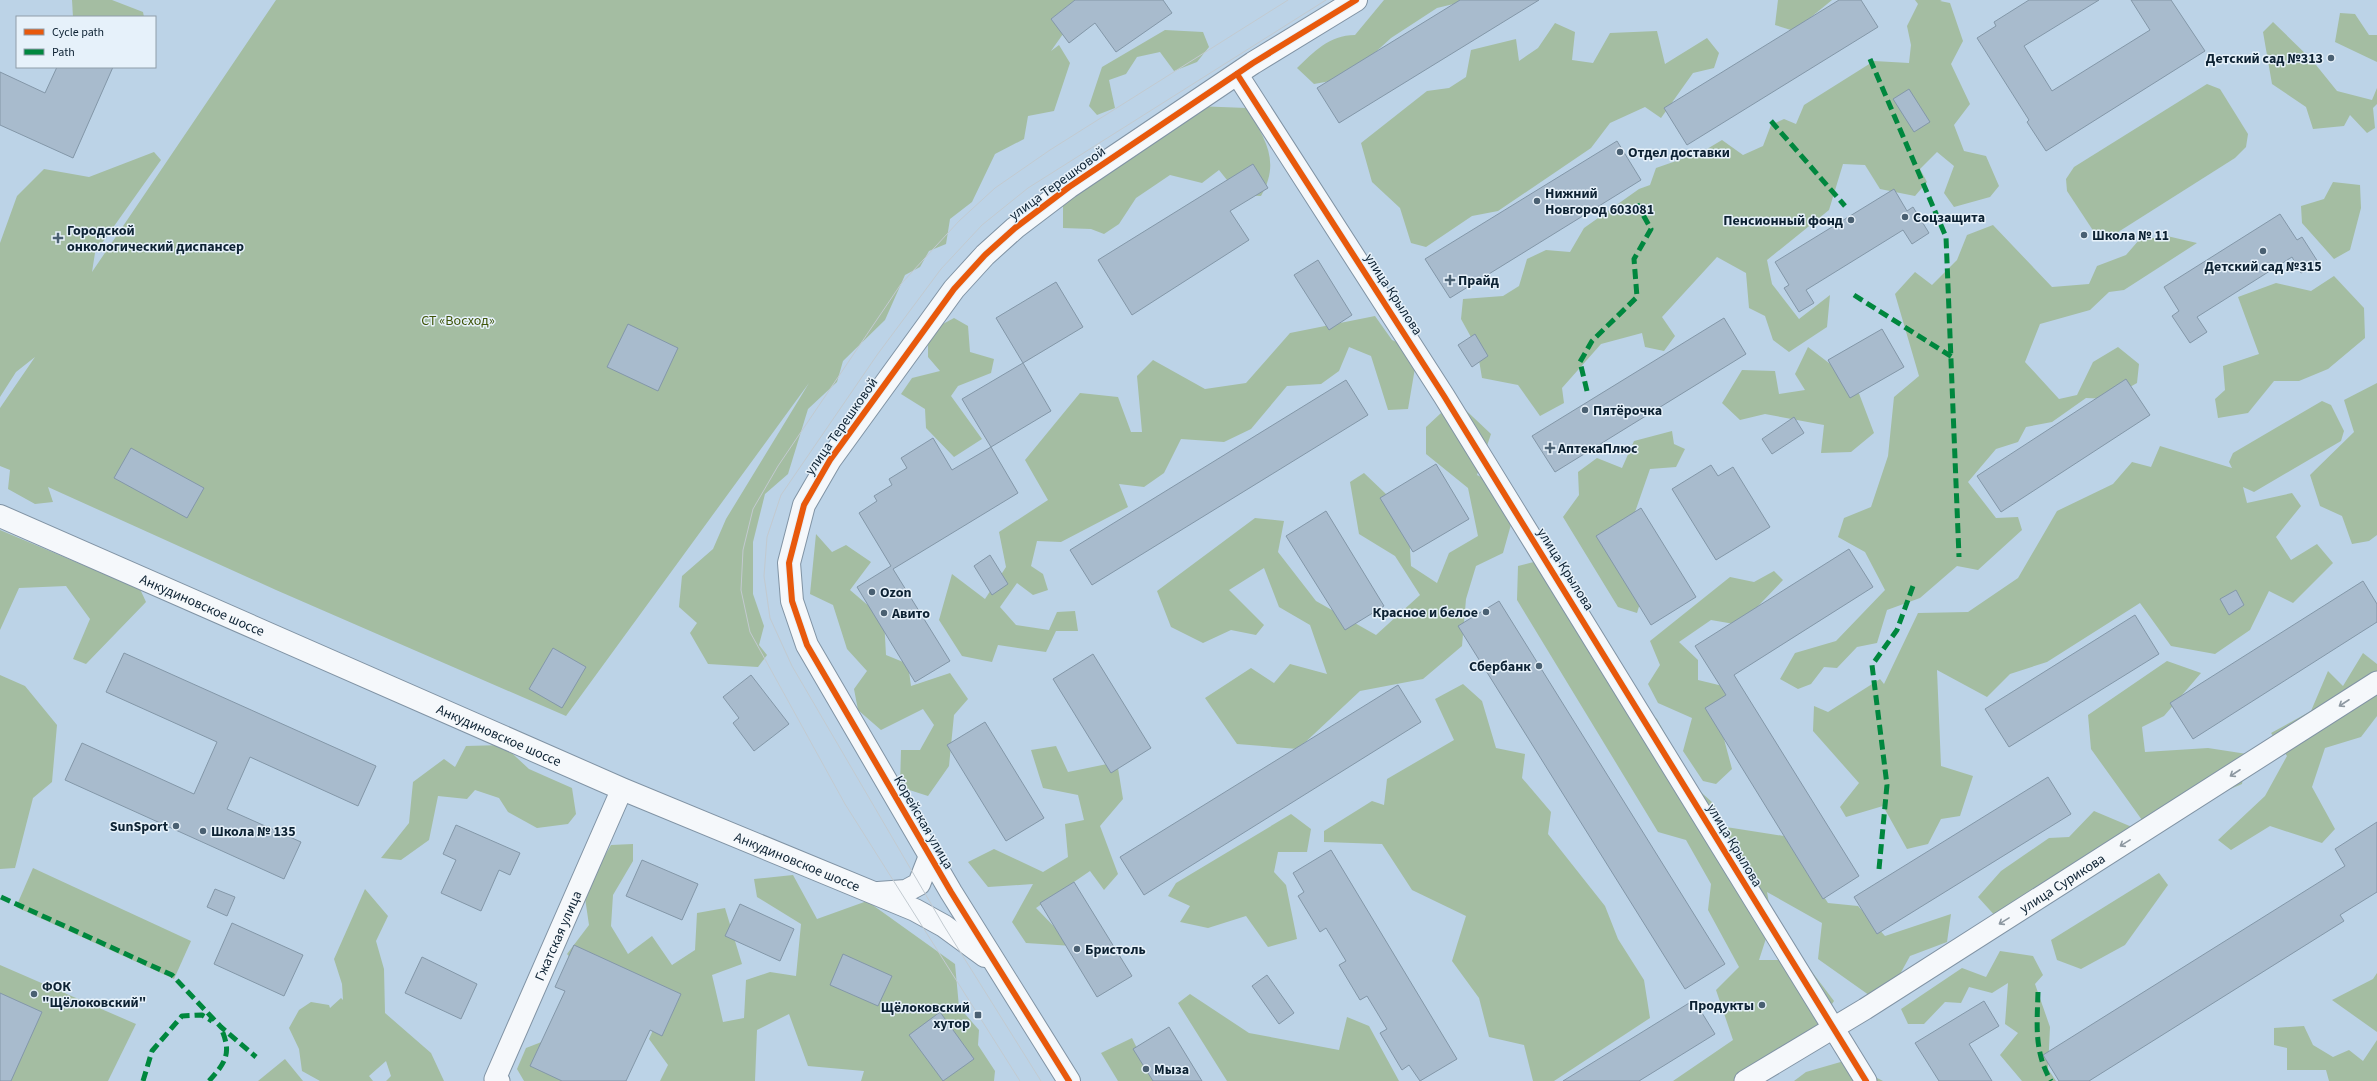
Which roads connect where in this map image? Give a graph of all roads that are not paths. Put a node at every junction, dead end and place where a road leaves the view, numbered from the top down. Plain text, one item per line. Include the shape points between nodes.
1 (1356, 0) edge
2 (1237, 74) junction
3 (0, 516) edge
4 (789, 563) joint
5 (2377, 682) edge
6 (622, 789) junction
7 (930, 856) junction
8 (875, 894) junction
9 (994, 962) junction
10 (1832, 1027) junction
11 (499, 1081) edge
12 (1069, 1081) edge
13 (1745, 1081) edge
14 (1866, 1081) edge

1 - 2 street, улица Терешковой
2 - 4 street, улица Терешковой via 1069,188 1015,228 954,288 830,460 804,505
2 - 10 street, улица Крылова via 1444,396
3 - 6 street, Анкудиновское шоссе
4 - 7 street, Корейская улица via 792,601 807,644
5 -> 10 street, улица Сурикова
6 - 8 street, Анкудиновское шоссе
6 - 11 street, Гжатская улица via 495,1079
7 - 8 street via 920,884 906,891
7 - 9 street, Корейская улица
8 - 9 street, Анкудиновское шоссе via 916,910
9 - 12 street, Корейская улица
10 - 13 street, улица Сурикова
10 - 14 street, улица Крылова

